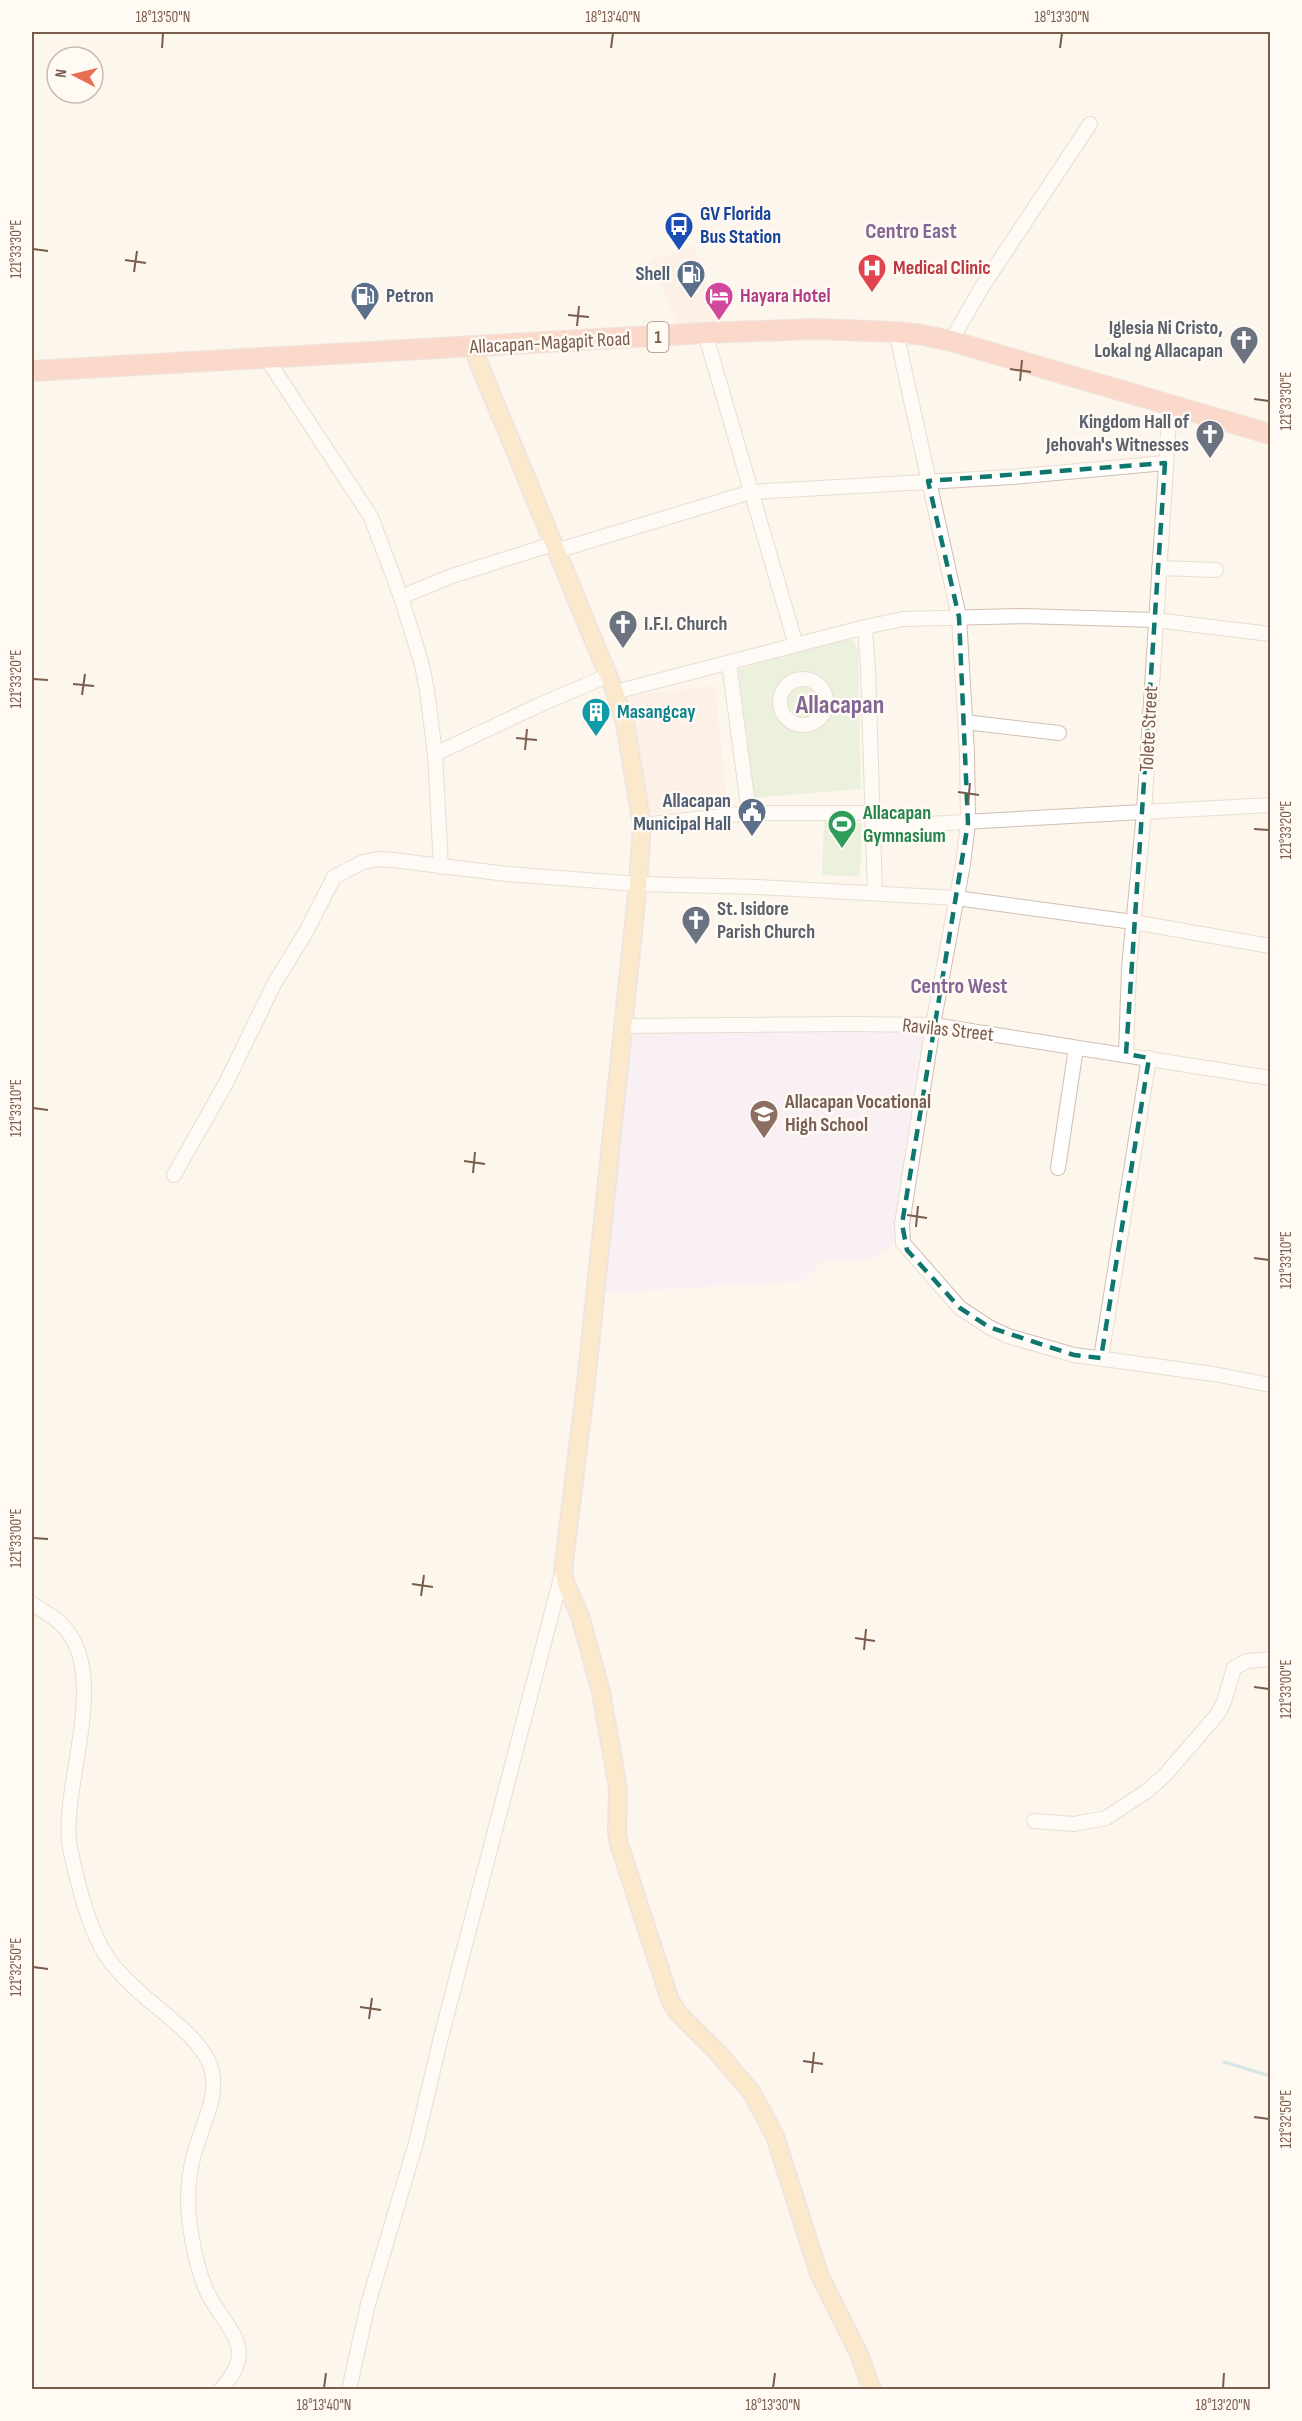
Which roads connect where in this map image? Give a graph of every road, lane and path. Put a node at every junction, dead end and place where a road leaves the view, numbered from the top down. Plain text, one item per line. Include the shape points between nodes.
1 (1090, 124) dead end
2 (896, 332) junction
3 (705, 333) junction
4 (951, 341) junction
5 (472, 347) junction
6 (267, 359) junction
7 (32, 371) edge
8 (1170, 403) junction
9 (1270, 434) edge
10 (1165, 463) junction
11 (928, 481) junction
12 (751, 492) junction
13 (554, 547) junction
14 (1159, 568) junction
15 (1216, 570) dead end
16 (401, 597) junction
17 (959, 617) junction
18 (1155, 620) junction
19 (865, 627) junction
20 (1270, 634) edge
21 (796, 645) junction
22 (729, 663) junction
23 (609, 675) junction
24 (615, 692) junction
25 (965, 722) junction
26 (1059, 733) dead end
27 (435, 754) junction
28 (1270, 806) edge
29 (1144, 812) junction
30 (749, 813) junction
31 (873, 820) junction
32 (968, 823) junction
33 (642, 825) junction
34 (441, 867) junction
35 (638, 884) junction
36 (875, 894) junction
37 (956, 898) junction
38 (1133, 922) junction
39 (1270, 946) edge
40 (933, 1025) junction
41 (622, 1026) junction
42 (1076, 1048) junction
43 (1126, 1054) junction
44 (1149, 1058) junction
45 (1270, 1078) edge
46 (1058, 1168) dead end
47 (174, 1175) dead end
48 (1101, 1358) junction
49 (1270, 1385) edge
50 (563, 1570) junction
51 (32, 1603) edge
52 (1270, 1659) edge
53 (1034, 1821) dead end
54 (220, 2390) edge
55 (349, 2390) edge
56 (872, 2390) edge

1 - 4 street via 982,287
2 - 3 highway, Allacapan-Magapit Road / 1 via 814,329
2 - 4 highway, Allacapan-Magapit Road / 1
2 - 11 street
3 - 5 highway, Allacapan-Magapit Road / 1
3 - 12 street
4 - 8 highway, Allacapan-Magapit Road / 1
5 - 6 highway, Allacapan-Magapit Road / 1
5 - 13 main road
6 - 7 highway, Allacapan-Magapit Road / 1
6 - 16 street via 371,517
8 - 9 highway, Allacapan-Magapit Road / 1
8 - 10 street, Tolete Street
10 - 11 street
10 - 14 street, Tolete Street
11 - 12 street
11 - 17 street
12 - 13 street
12 - 21 street
13 - 16 street via 452,576
13 - 23 main road
14 - 15 street
14 - 18 street, Tolete Street
16 - 27 street via 422,665
17 - 18 street
17 - 19 street via 903,619
17 - 25 street
18 - 20 street
18 - 29 street, Tolete Street
19 - 21 street
19 - 31 street
21 - 22 street
22 - 24 street
22 - 30 street
23 - 24 main road
23 - 27 street
24 - 33 main road via 625,723
25 - 26 street
25 - 32 street
27 - 34 street
28 - 29 street
29 - 32 street
29 - 38 street, Tolete Street
30 - 31 street
30 - 33 street
31 - 32 street
31 - 36 street
32 - 37 street
33 - 35 main road
34 - 35 street
34 - 47 street via 378,859 334,877
35 - 36 street
35 - 41 main road
36 - 37 street
37 - 38 street
37 - 40 street
38 - 39 street
38 - 43 street, Tolete Street
40 - 41 street, Ravilas Street
40 - 42 street, Ravilas Street
40 - 48 street via 902,1224 903,1243 960,1308 989,1327 1074,1355
41 - 50 main road
42 - 43 street, Ravilas Street
42 - 46 street
43 - 44 street, Ravilas Street
44 - 45 street, Ravilas Street
44 - 48 street
48 - 49 street
50 - 55 street via 416,2143 368,2304
50 - 56 main road via 601,1692 618,1788 619,1844 663,1984 678,2013 752,2093 768,2122 819,2274 859,2354
51 - 54 street via 70,1634 83,1676 83,1724 69,1829 75,1867 97,1938 106,1957 208,2060 214,2089 194,2156 189,2217 207,2291 240,2353 233,2376
52 - 53 street via 1247,1661 1234,1668 1216,1715 1164,1776 1126,1807 1106,1818 1074,1824

